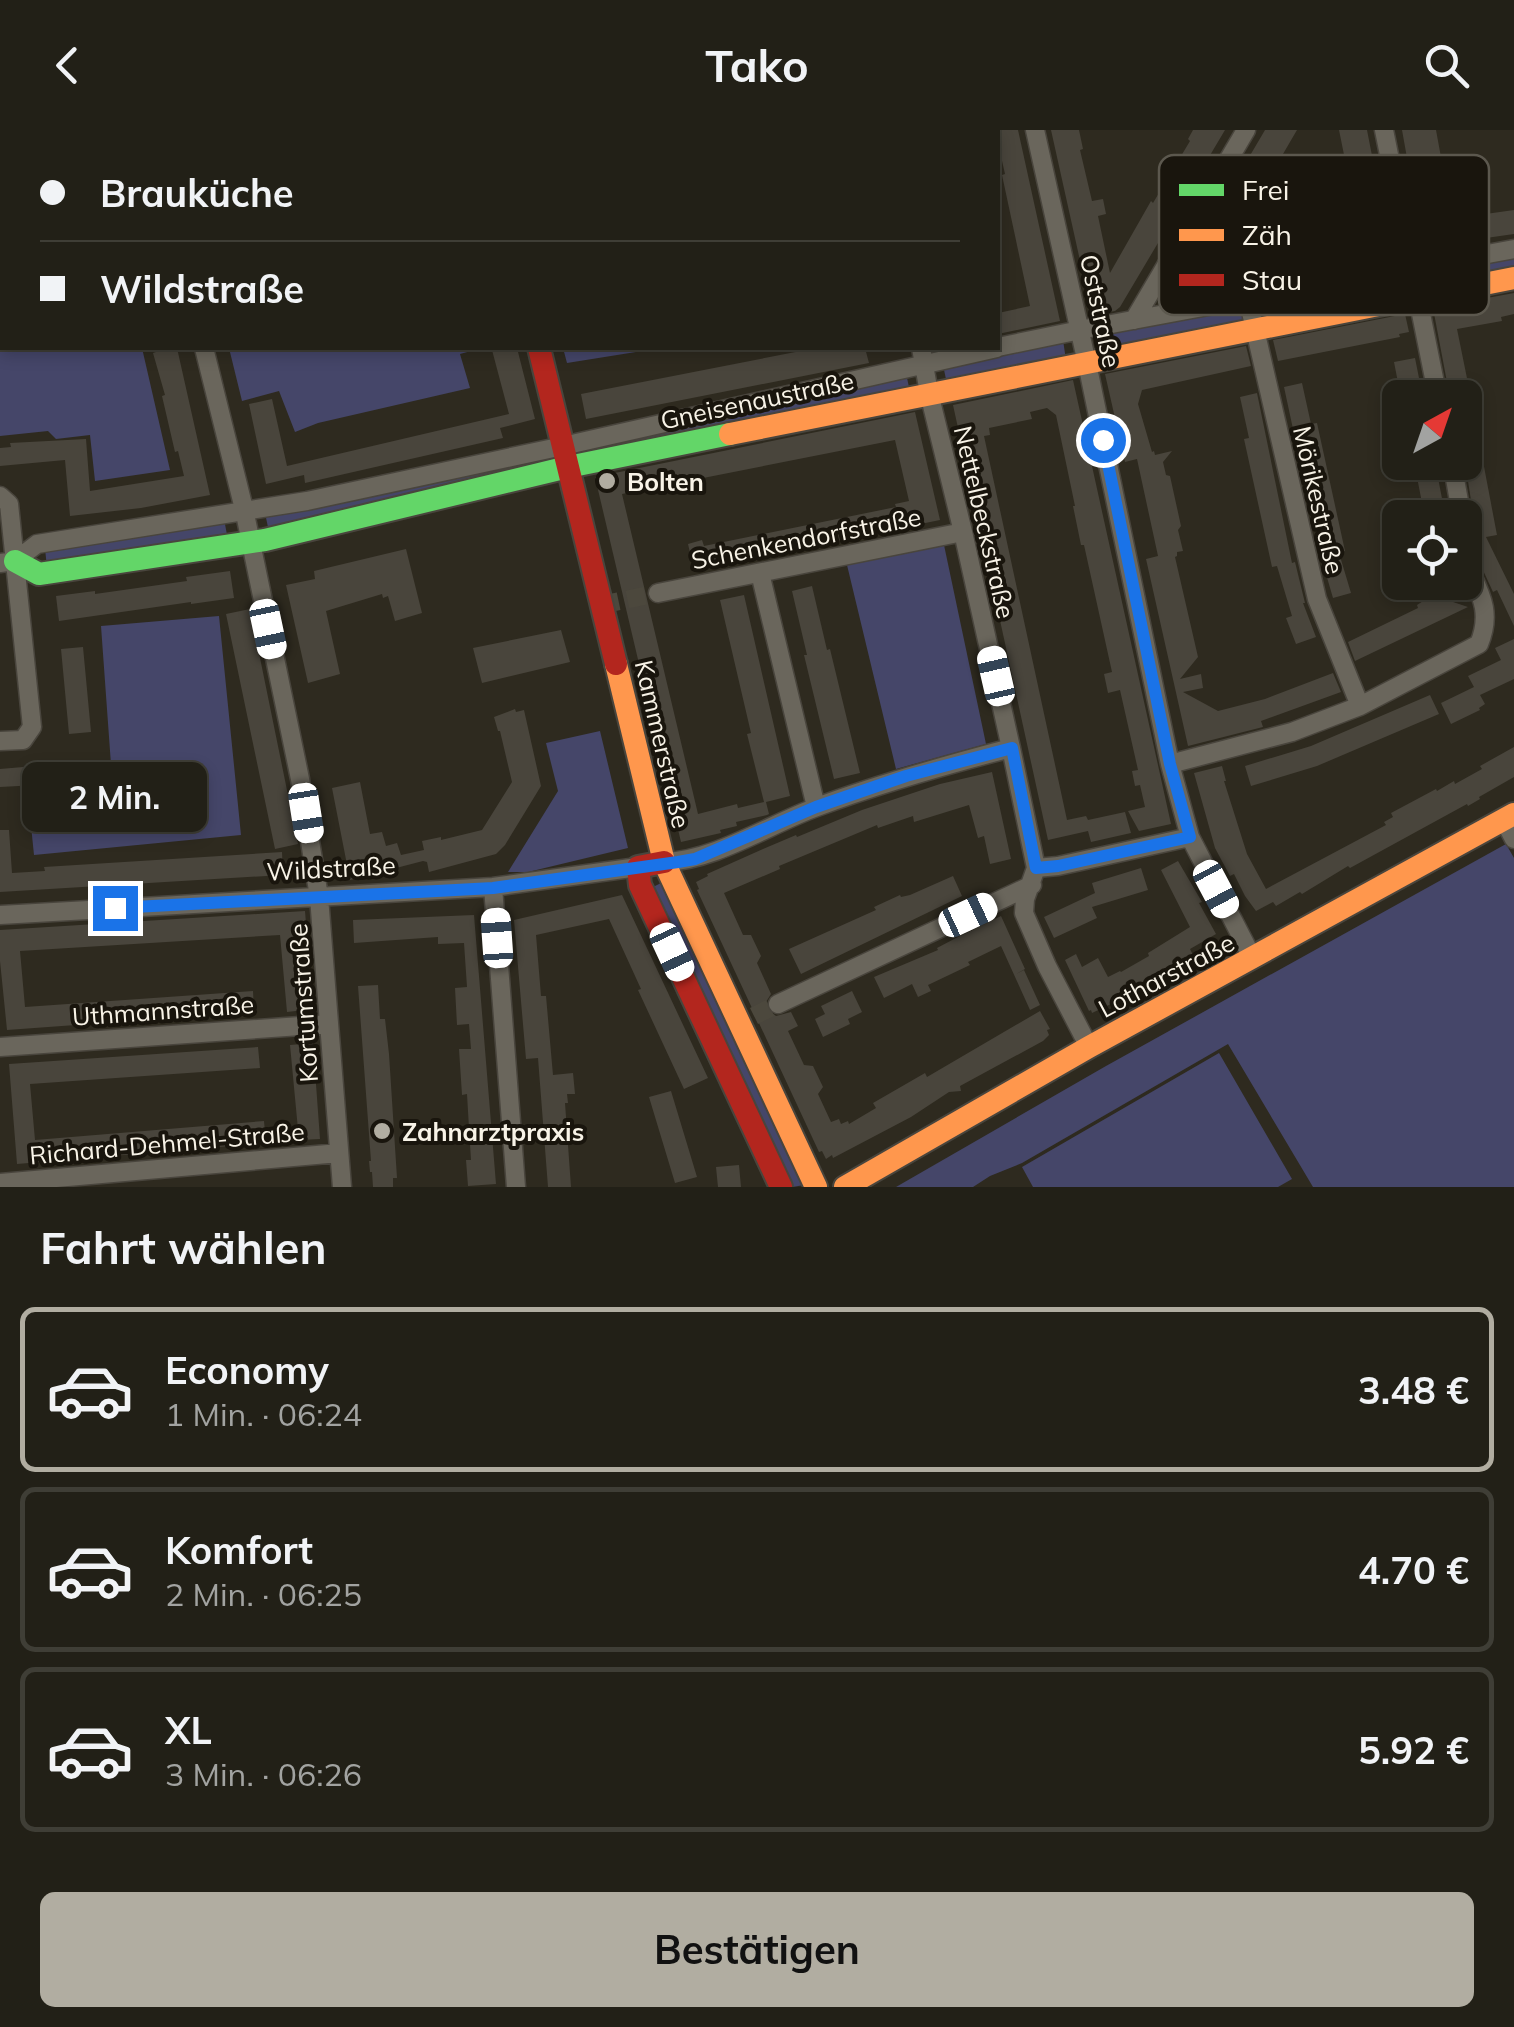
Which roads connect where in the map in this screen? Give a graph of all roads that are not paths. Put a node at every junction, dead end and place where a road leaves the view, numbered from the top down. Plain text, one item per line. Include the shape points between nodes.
1 (1035, 130) edge
2 (1246, 130) edge
3 (1384, 130) edge
4 (1231, 155) edge
5 (1389, 155) edge
6 (1514, 248) edge
7 (1489, 253) edge
8 (1159, 278) edge
9 (1514, 278) edge
10 (1489, 283) edge
11 (1161, 315) edge
12 (1251, 315) edge
13 (1320, 315) edge
14 (1420, 315) edge
15 (1134, 320) junction
16 (1254, 328) junction
17 (1080, 330) junction
18 (1000, 347) edge
19 (204, 350) edge
20 (539, 350) edge
21 (976, 350) edge
22 (922, 355) edge
23 (1086, 362) junction
24 (1434, 380) edge
25 (929, 393) junction
26 (565, 456) junction
27 (0, 496) edge
28 (244, 509) junction
29 (964, 532) junction
30 (250, 543) junction
31 (8, 562) edge
32 (760, 573) junction
33 (658, 593) tunnel mouth
34 (1482, 599) edge
35 (1360, 706) junction
36 (0, 742) edge
37 (1012, 748) junction
38 (1170, 764) junction
39 (816, 807) junction
40 (1511, 824) edge
41 (1190, 837) junction
42 (664, 862) junction
43 (638, 867) junction
44 (1034, 876) junction
45 (493, 888) junction
46 (320, 897) junction
47 (0, 915) edge
48 (1254, 959) junction
49 (778, 1004) tunnel mouth
50 (329, 1024) junction
51 (0, 1047) edge
52 (1089, 1047) junction
53 (339, 1153) junction
54 (0, 1184) edge
55 (342, 1187) edge
56 (516, 1187) edge
57 (781, 1187) edge
58 (816, 1187) edge
59 (846, 1187) edge

1 - 17 street, Oststraße
2 - 4 street
3 - 5 street
6 - 7 street, Gneisenaustraße
8 - 15 street
9 - 10 street, Gneisenaustraße
11 - 15 street, Gneisenaustraße
12 - 16 street, Mörikestraße
13 - 16 street, Gneisenaustraße
14 - 24 street
15 - 17 street, Gneisenaustraße
16 - 23 street, Gneisenaustraße
16 - 35 street, Mörikestraße via 1317,599
17 - 18 street, Gneisenaustraße
17 - 23 street, Oststraße
19 - 28 street, Kortumstraße
20 - 26 street, Kammerstraße
21 - 22 street, Gneisenaustraße
22 - 25 street, Nettelbeckstraße
22 - 26 street, Gneisenaustraße
23 - 25 street, Gneisenaustraße
23 - 38 street, Oststraße
25 - 26 street, Gneisenaustraße
25 - 29 street, Nettelbeckstraße
26 - 28 street, Gneisenaustraße
26 - 30 street, Gneisenaustraße
26 - 42 street, Kammerstraße
27 - 31 street via 9,504
28 - 30 street, Kortumstraße
28 - 31 street, Gneisenaustraße via 36,544
29 - 32 street, Schenkendorfstraße
29 - 37 street, Nettelbeckstraße
30 - 31 street, Gneisenaustraße via 40,574
30 - 46 street, Kortumstraße
31 - 36 street via 32,727 23,740
32 - 33 street, Schenkendorfstraße
32 - 39 street
34 - 35 street via 1486,627 1479,644
35 - 38 street via 1292,732
37 - 39 street
37 - 44 street, Nettelbeckstraße
38 - 41 street, Oststraße
39 - 42 street via 695,859
40 - 48 street, Lotharstraße
41 - 44 street
41 - 48 street, Oststraße
42 - 43 street, Wildstraße
42 - 58 street, Kammerstraße via 746,1020
43 - 45 street, Wildstraße
43 - 57 street via 640,885
44 - 49 street
44 - 52 street, Nettelbeckstraße via 1024,912
45 - 46 street, Wildstraße
45 - 56 street
46 - 47 street, Wildstraße
46 - 50 street, Kortumstraße
48 - 52 street, Lotharstraße
50 - 51 street, Uthmannstraße
50 - 53 street, Kortumstraße
52 - 59 street, Lotharstraße
53 - 54 street, Richard-Dehmel-Straße
53 - 55 street, Kortumstraße

